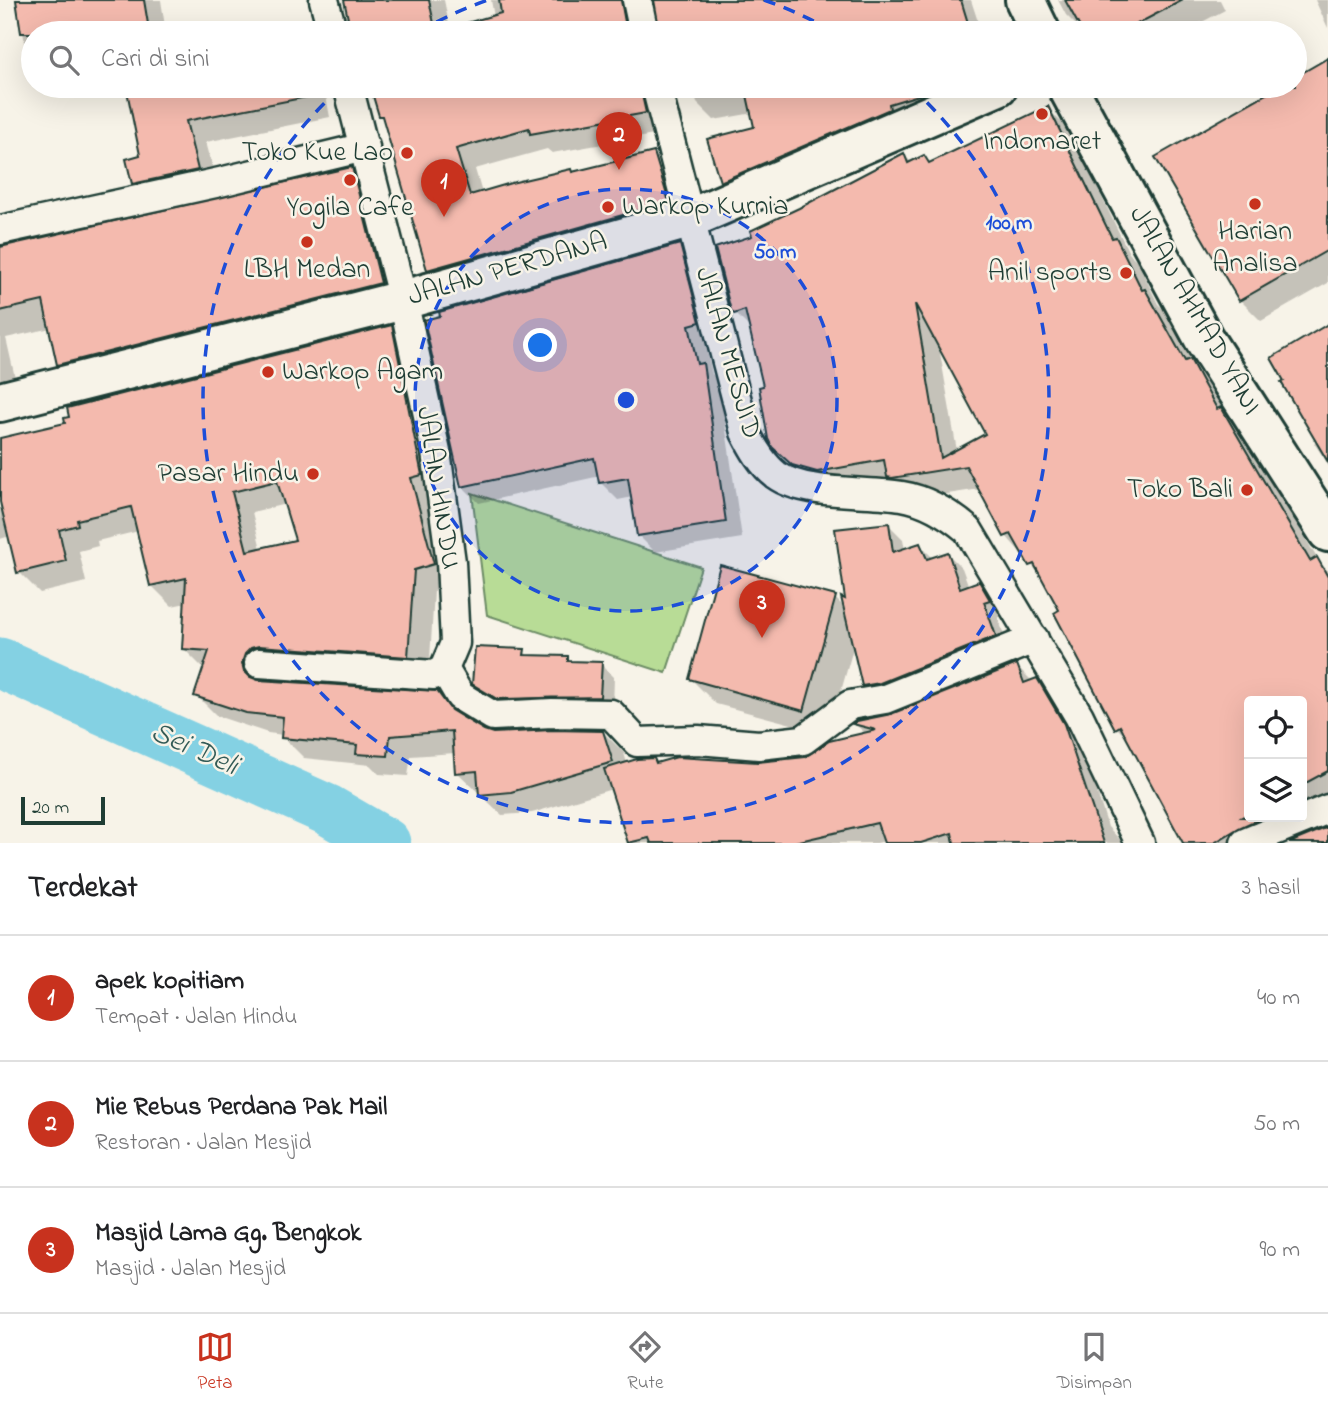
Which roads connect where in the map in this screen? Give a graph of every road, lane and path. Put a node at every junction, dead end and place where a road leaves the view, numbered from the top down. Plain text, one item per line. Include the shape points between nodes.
1 (324, 0) edge
2 (637, 0) edge
3 (1025, 0) edge
4 (330, 21) edge
5 (641, 21) edge
6 (1035, 21) edge
7 (351, 98) edge
8 (659, 98) edge
9 (970, 98) edge
10 (1074, 98) edge
11 (365, 147) junction
12 (690, 219) junction
13 (0, 230) edge
14 (403, 300) junction
15 (0, 402) edge
16 (1328, 532) edge
17 (1034, 639) junction
18 (259, 663) dead end
19 (444, 669) junction
20 (1328, 809) edge
21 (1140, 843) edge
22 (1245, 843) edge

1 - 4 street
2 - 5 street
3 - 6 main road
7 - 11 street, JALAN HINDU
8 - 12 street, JALAN MESJID
9 - 12 main road, JALAN PERDANA
10 - 16 main road, JALAN AHMAD YANI via 1205,339
11 - 13 street
11 - 14 street, JALAN HINDU
12 - 14 main road, JALAN PERDANA
12 - 17 street, JALAN MESJID via 745,432 759,458 777,476 796,484 904,496 951,516 968,530
14 - 15 main road, JALAN PERDANA
14 - 19 street, JALAN HINDU via 436,452 451,562 455,643
17 - 19 street via 885,699 850,705 803,740 759,745 637,742 611,714 493,716 460,696
17 - 21 street, JALAN MESJID via 1079,716
18 - 19 street via 434,675
20 - 22 street

